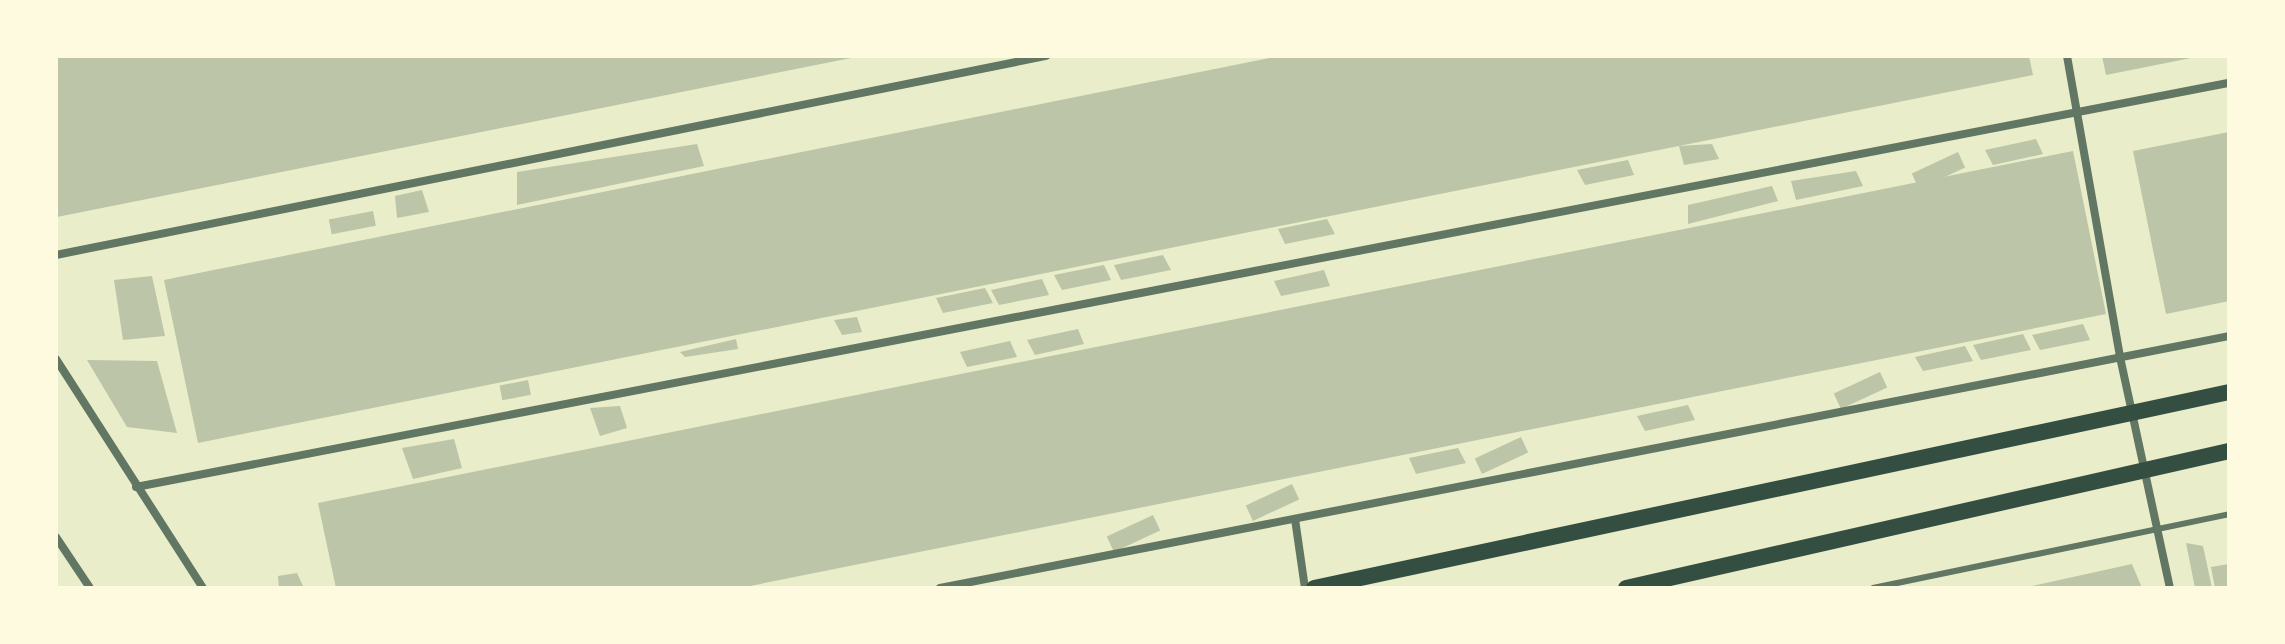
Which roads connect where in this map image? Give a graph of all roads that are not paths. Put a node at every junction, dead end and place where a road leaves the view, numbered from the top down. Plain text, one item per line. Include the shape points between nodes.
1 (1046, 56) edge
2 (2067, 56) edge
3 (2229, 83) edge
4 (2077, 114) junction
5 (56, 255) edge
6 (2229, 336) edge
7 (2120, 357) junction
8 (56, 359) edge
9 (2229, 392) edge
10 (2133, 410) junction
11 (2229, 451) edge
12 (2145, 468) junction
13 (136, 487) junction
14 (2229, 514) edge
15 (1295, 519) junction
16 (2158, 527) junction
17 (56, 537) edge
18 (90, 588) edge
19 (203, 588) edge
20 (940, 588) edge
21 (1305, 588) edge
22 (1314, 588) edge
23 (1626, 588) edge
24 (1873, 588) edge
25 (2170, 588) edge

1 - 5 street
2 - 4 street
3 - 4 street
4 - 7 street
4 - 13 street via 1805,161 1499,228
6 - 7 street
7 - 10 street
7 - 15 street
8 - 13 street
9 - 10 main road
10 - 12 street
10 - 22 main road
11 - 12 main road
12 - 16 street
12 - 23 main road
13 - 19 street
14 - 16 lane
15 - 20 street
15 - 21 street
16 - 24 lane
16 - 25 street
17 - 18 street

